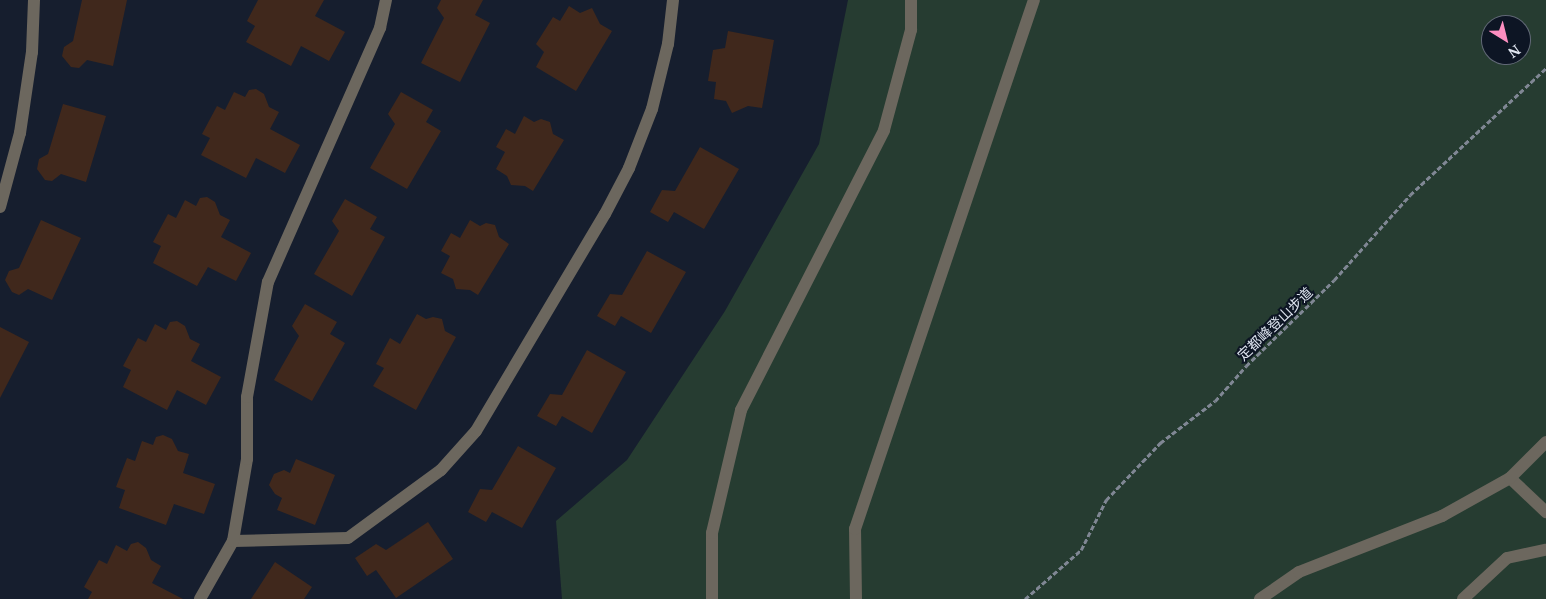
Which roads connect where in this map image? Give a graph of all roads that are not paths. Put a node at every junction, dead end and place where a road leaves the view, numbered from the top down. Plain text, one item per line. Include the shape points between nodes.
1 (34, 0) edge
2 (386, 0) edge
3 (673, 0) edge
4 (911, 0) edge
5 (1034, 0) edge
6 (0, 207) edge
7 (1546, 442) edge
8 (1510, 478) junction
9 (1546, 512) edge
10 (233, 541) junction
11 (1546, 550) edge
12 (200, 599) edge
13 (712, 599) edge
14 (856, 599) edge
15 (1260, 599) edge
16 (1463, 599) edge

1 - 6 street via 32,52 20,133
2 - 10 street via 380,28 268,282 247,397 247,459
3 - 10 street via 668,44 652,109 629,168 476,431 441,470 348,538
4 - 13 street via 911,30 884,130 741,410 712,533
5 - 14 street via 855,529
7 - 8 street
8 - 9 street
8 - 15 street via 1442,516 1299,572
10 - 12 street
11 - 16 street via 1507,558

